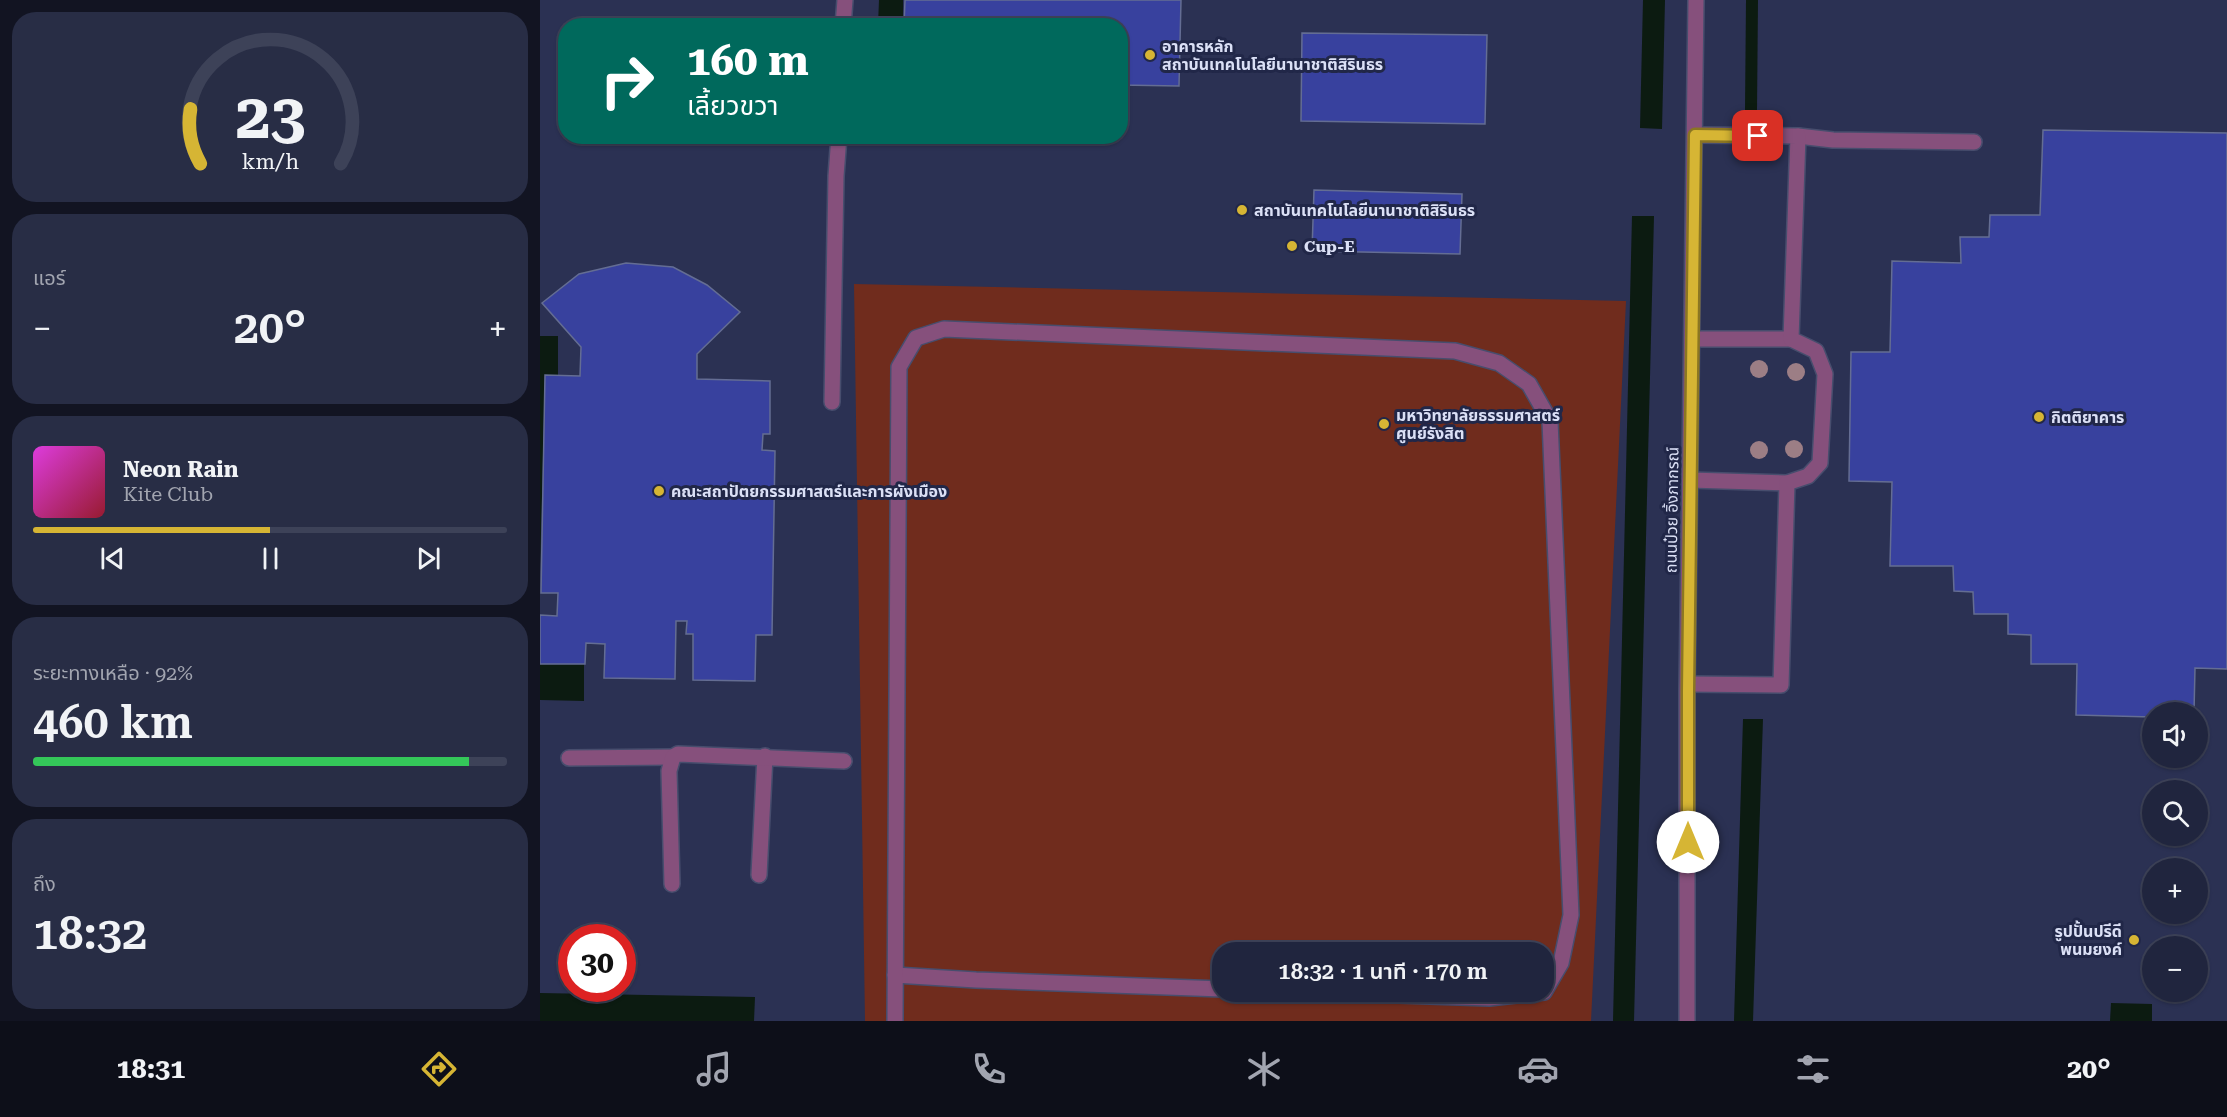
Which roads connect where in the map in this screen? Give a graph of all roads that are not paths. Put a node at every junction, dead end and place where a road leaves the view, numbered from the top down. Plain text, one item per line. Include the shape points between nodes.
1 (845, 0) edge
2 (1696, 0) edge
3 (844, 18) edge
4 (1695, 135) junction
5 (1798, 136) junction
6 (1974, 142) dead end
7 (838, 144) edge
8 (1693, 339) junction
9 (1791, 339) junction
10 (832, 402) dead end
11 (1690, 480) junction
12 (1787, 483) junction
13 (1688, 684) junction
14 (765, 756) junction
15 (673, 757) junction
16 (569, 758) dead end
17 (844, 760) dead end
18 (759, 875) dead end
19 (672, 884) dead end
20 (895, 975) junction
21 (1554, 975) edge
22 (1212, 989) edge
23 (895, 1021) edge
24 (1687, 1021) edge

1 - 3 street
2 - 4 street, ถนนป๋วย อิ้งภากรณ์
4 - 5 street
4 - 8 street, ถนนป๋วย อิ้งภากรณ์
5 - 6 street
5 - 9 street
7 - 10 street
8 - 9 street
8 - 11 street, ถนนป๋วย อิ้งภากรณ์
9 - 12 street via 1816,351 1825,374 1820,463 1808,476
11 - 12 street
11 - 13 street, ถนนป๋วย อิ้งภากรณ์
12 - 13 street via 1781,685
13 - 24 street, ถนนป๋วย อิ้งภากรณ์
14 - 15 street
14 - 17 street
14 - 18 street
15 - 16 street
15 - 19 street via 669,771
20 - 21 street via 899,366 916,338 944,329 1455,351 1498,363 1529,384 1550,421 1571,915 1561,963
20 - 22 street
20 - 23 street

